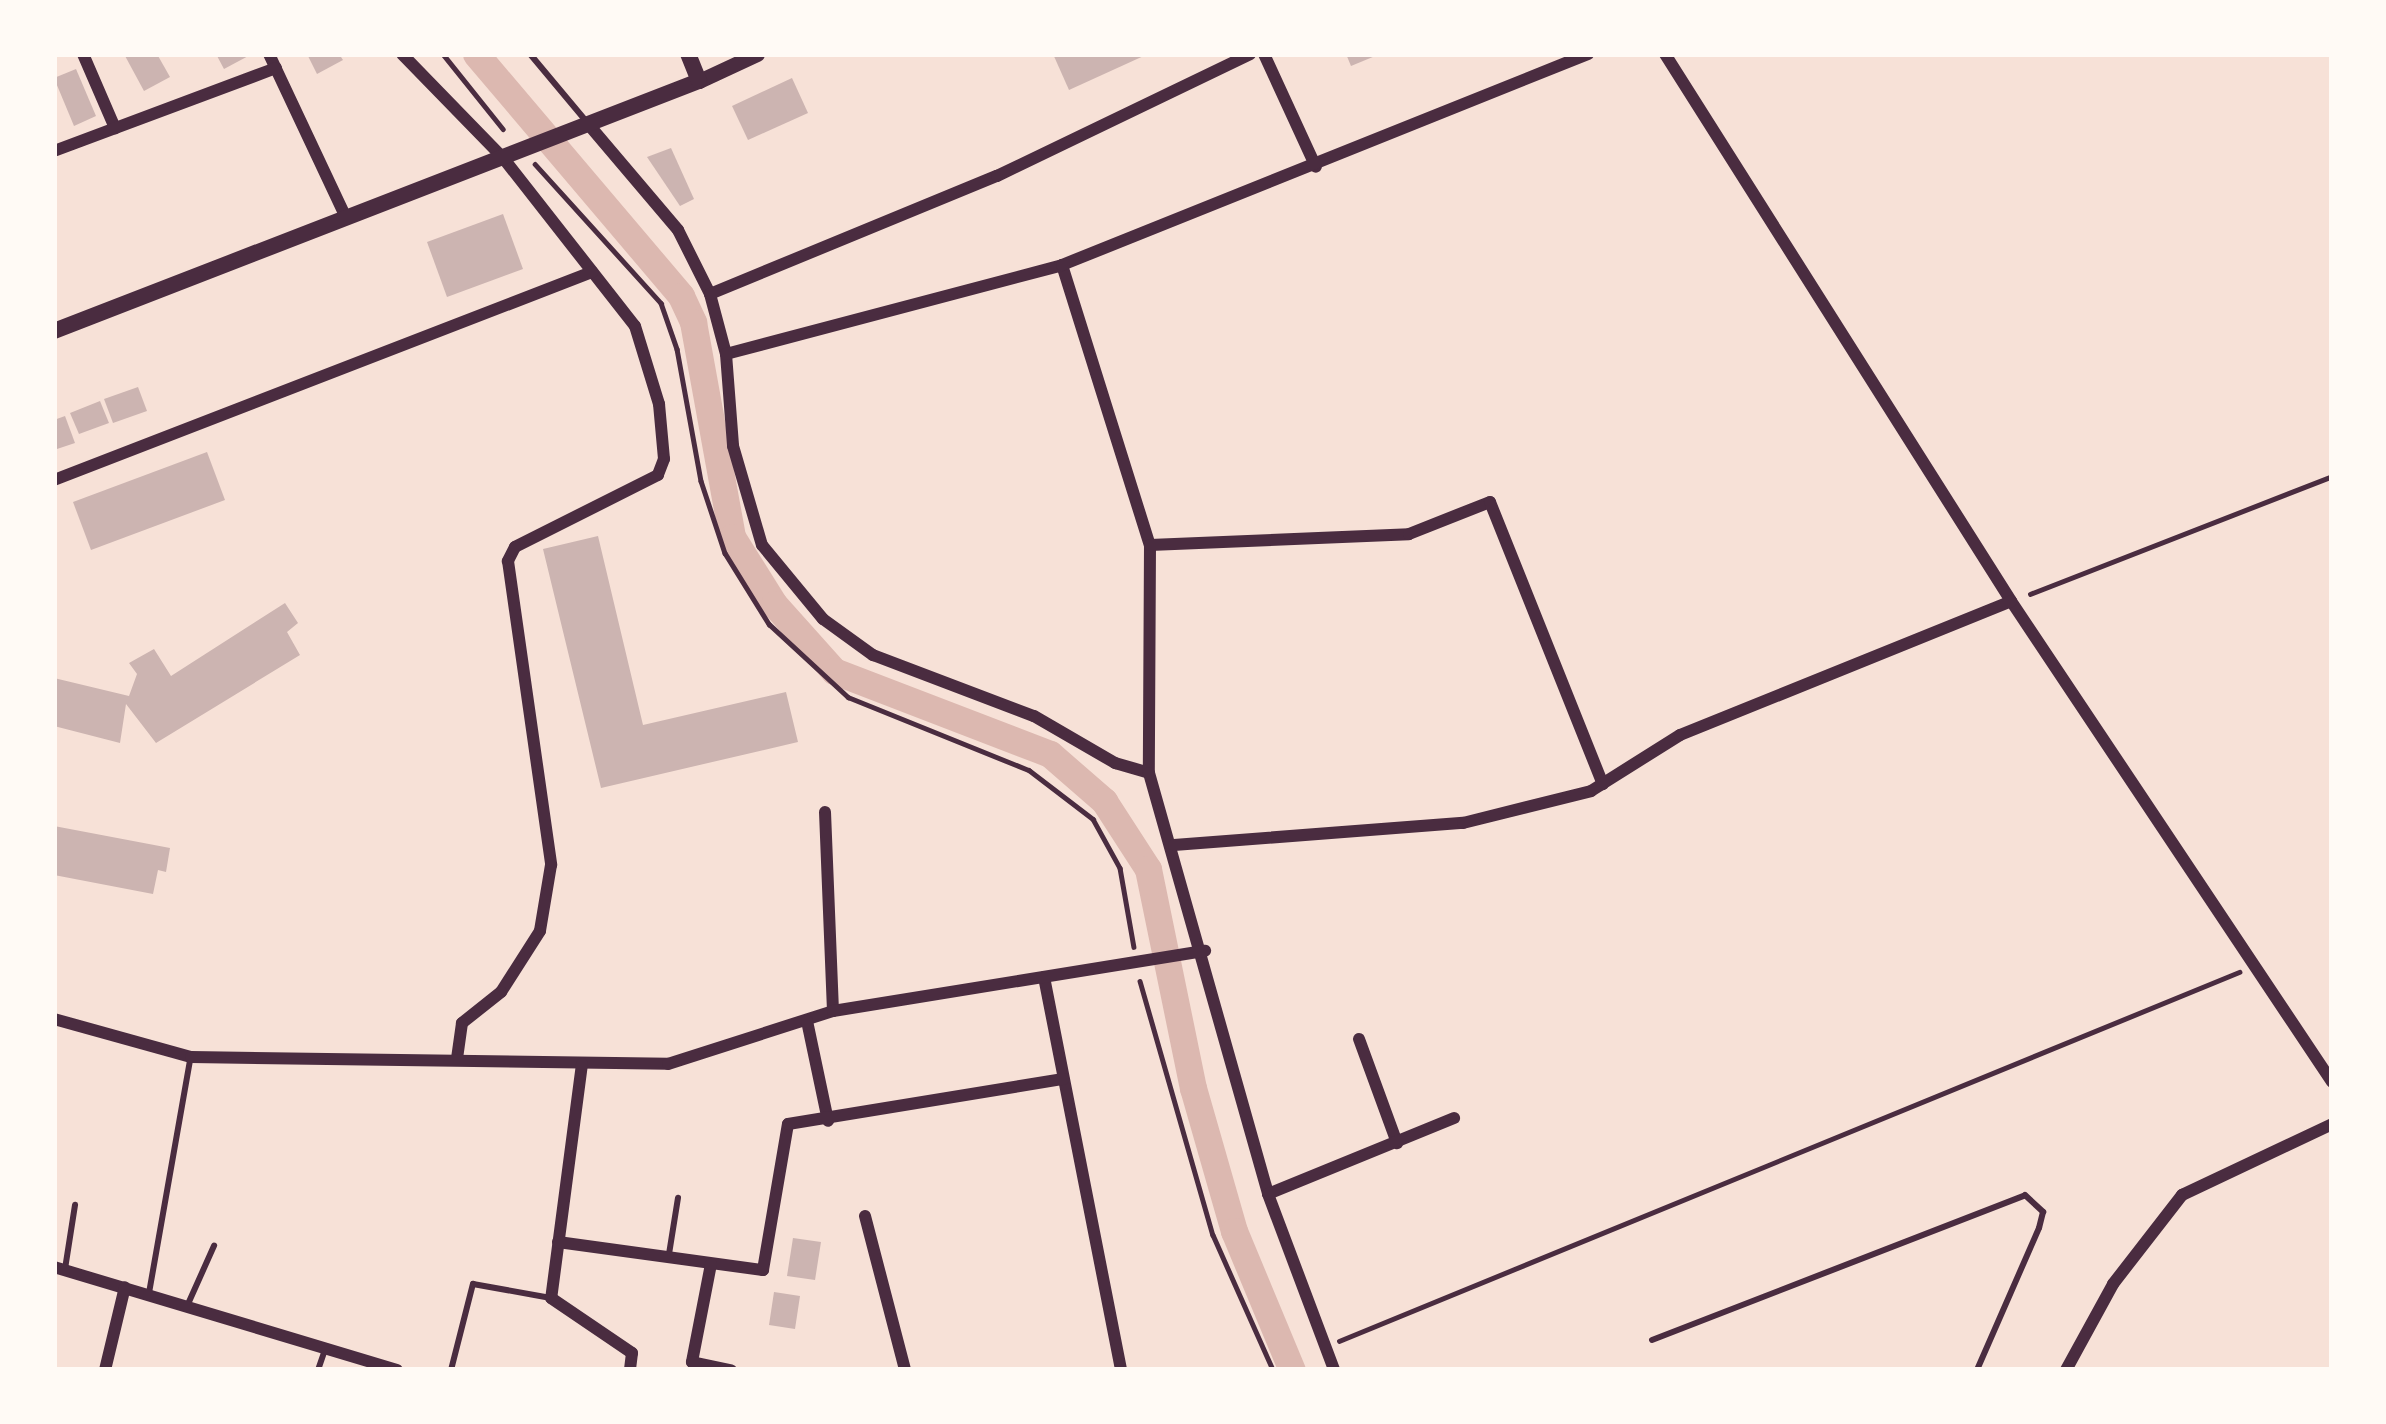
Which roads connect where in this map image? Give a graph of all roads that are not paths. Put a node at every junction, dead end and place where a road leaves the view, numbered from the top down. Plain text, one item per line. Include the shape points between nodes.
1 (83, 54) edge
2 (269, 54) edge
3 (402, 54) edge
4 (530, 54) edge
5 (688, 54) edge
6 (757, 54) edge
7 (1250, 54) edge
8 (1264, 54) edge
9 (1588, 54) edge
10 (1665, 54) edge
11 (276, 68) junction
12 (699, 81) junction
13 (582, 127) junction
14 (115, 128) junction
15 (54, 151) edge
16 (504, 159) junction
17 (1316, 167) junction
18 (346, 218) junction
19 (1061, 265) junction
20 (592, 272) junction
21 (710, 293) junction
22 (54, 331) edge
23 (726, 354) junction
24 (54, 480) edge
25 (1150, 545) junction
26 (2011, 601) junction
27 (1149, 773) junction
28 (1603, 784) junction
29 (825, 812) dead end
30 (1174, 845) junction
31 (1205, 951) junction
32 (1044, 977) junction
33 (832, 1011) junction
34 (54, 1019) edge
35 (807, 1021) junction
36 (1359, 1039) dead end
37 (190, 1057) junction
38 (457, 1059) junction
39 (582, 1064) junction
40 (1063, 1079) junction
41 (2332, 1082) edge
42 (1454, 1118) dead end
43 (828, 1121) junction
44 (2332, 1124) edge
45 (1397, 1143) junction
46 (1268, 1194) junction
47 (678, 1198) dead end
48 (75, 1205) dead end
49 (865, 1216) dead end
50 (558, 1242) junction
51 (214, 1246) dead end
52 (668, 1258) junction
53 (711, 1264) junction
54 (59, 1268) edge
55 (124, 1287) junction
56 (149, 1293) junction
57 (551, 1298) junction
58 (188, 1304) junction
59 (1652, 1340) dead end
60 (326, 1346) junction
61 (105, 1370) edge
62 (318, 1370) edge
63 (393, 1370) edge
64 (451, 1370) edge
65 (630, 1370) edge
66 (731, 1370) edge
67 (905, 1370) edge
68 (1121, 1370) edge
69 (1334, 1370) edge
70 (1977, 1370) edge
71 (2066, 1370) edge

1 - 14 street
2 - 11 street
3 - 16 street
4 - 13 lane
5 - 12 main road
6 - 12 street
7 - 21 street via 997,176
8 - 17 street
9 - 17 street
10 - 26 street
11 - 14 street
11 - 18 street
12 - 13 main road
13 - 16 main road
13 - 21 street via 678,230
14 - 15 street
16 - 18 main road
16 - 20 street
17 - 19 street
18 - 22 main road
19 - 23 street
19 - 25 street
20 - 24 street
20 - 38 street via 634,326 659,404 664,459 658,475 515,547 508,561 550,865 540,931 501,992 462,1023
21 - 23 street
23 - 27 street via 733,446 762,544 824,620 872,655 1034,716 1115,763
25 - 27 street
25 - 28 street via 1409,534 1490,502
26 - 28 street via 1680,735
26 - 41 street
27 - 30 street
28 - 30 street via 1463,823
29 - 33 street
30 - 31 street
31 - 32 street
31 - 46 street
32 - 33 street
32 - 40 street
33 - 35 street
34 - 37 street
35 - 39 street via 668,1064
35 - 43 street
36 - 45 street
37 - 38 street
37 - 56 lane
38 - 39 street
39 - 50 street
40 - 43 street
40 - 68 street
42 - 45 street
43 - 53 street via 788,1124 763,1270
44 - 71 street via 2182,1195 2113,1283
45 - 46 street
46 - 69 street
47 - 52 lane
48 - 54 lane
49 - 67 street
50 - 52 street
50 - 57 street
51 - 58 lane
52 - 53 street
53 - 66 street via 692,1362
54 - 55 street
55 - 56 street
55 - 61 street
56 - 58 street
57 - 64 lane via 473,1284
57 - 65 street via 632,1353
58 - 60 street
59 - 70 lane via 2025,1195 2043,1212 2039,1228
60 - 62 lane
60 - 63 street

